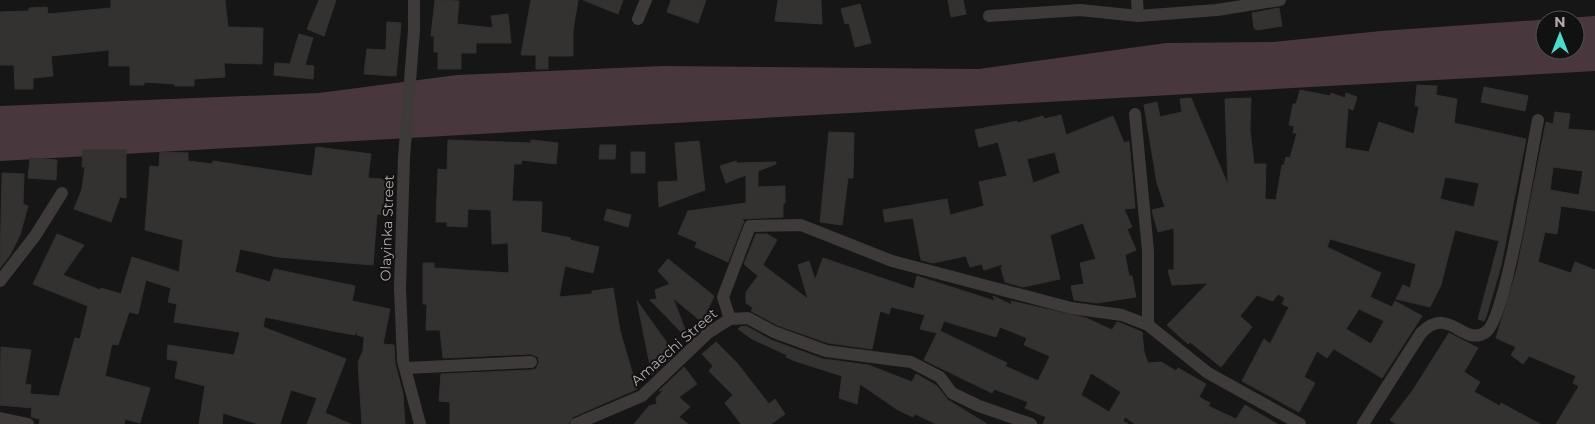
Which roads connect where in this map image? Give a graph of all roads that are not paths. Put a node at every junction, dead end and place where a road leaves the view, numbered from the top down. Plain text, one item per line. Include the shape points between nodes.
1 (414, 0) edge
2 (646, 0) edge
3 (1137, 0) edge
4 (1280, 0) edge
5 (989, 16) dead end
6 (1138, 16) junction
7 (638, 19) dead end
8 (1135, 114) dead end
9 (1538, 120) dead end
10 (62, 193) dead end
11 (0, 280) edge
12 (730, 319) junction
13 (1148, 325) junction
14 (531, 362) dead end
15 (404, 364) junction
16 (0, 418) edge
17 (28, 424) edge
18 (420, 424) edge
19 (576, 424) edge
20 (1031, 424) edge
21 (1300, 424) edge
22 (1363, 424) edge

1 - 15 street, Olayinka Street via 400,288
2 - 7 street
3 - 6 street
4 - 6 street via 1217,10
5 - 6 street via 1080,10
8 - 13 street via 1148,250
9 - 22 street via 1508,273 1492,327 1484,333 1471,335 1441,321 1431,323
10 - 11 street via 35,236
12 - 13 street, Amaechi Street via 723,297 750,226 801,225 892,261 1071,308 1122,315
12 - 19 street, Amaechi Street via 708,333 642,396
12 - 20 street via 748,318 774,332 826,351 911,362 940,376 952,393
13 - 21 street via 1208,373
14 - 15 street
15 - 18 street, Olayinka Street
16 - 17 street

